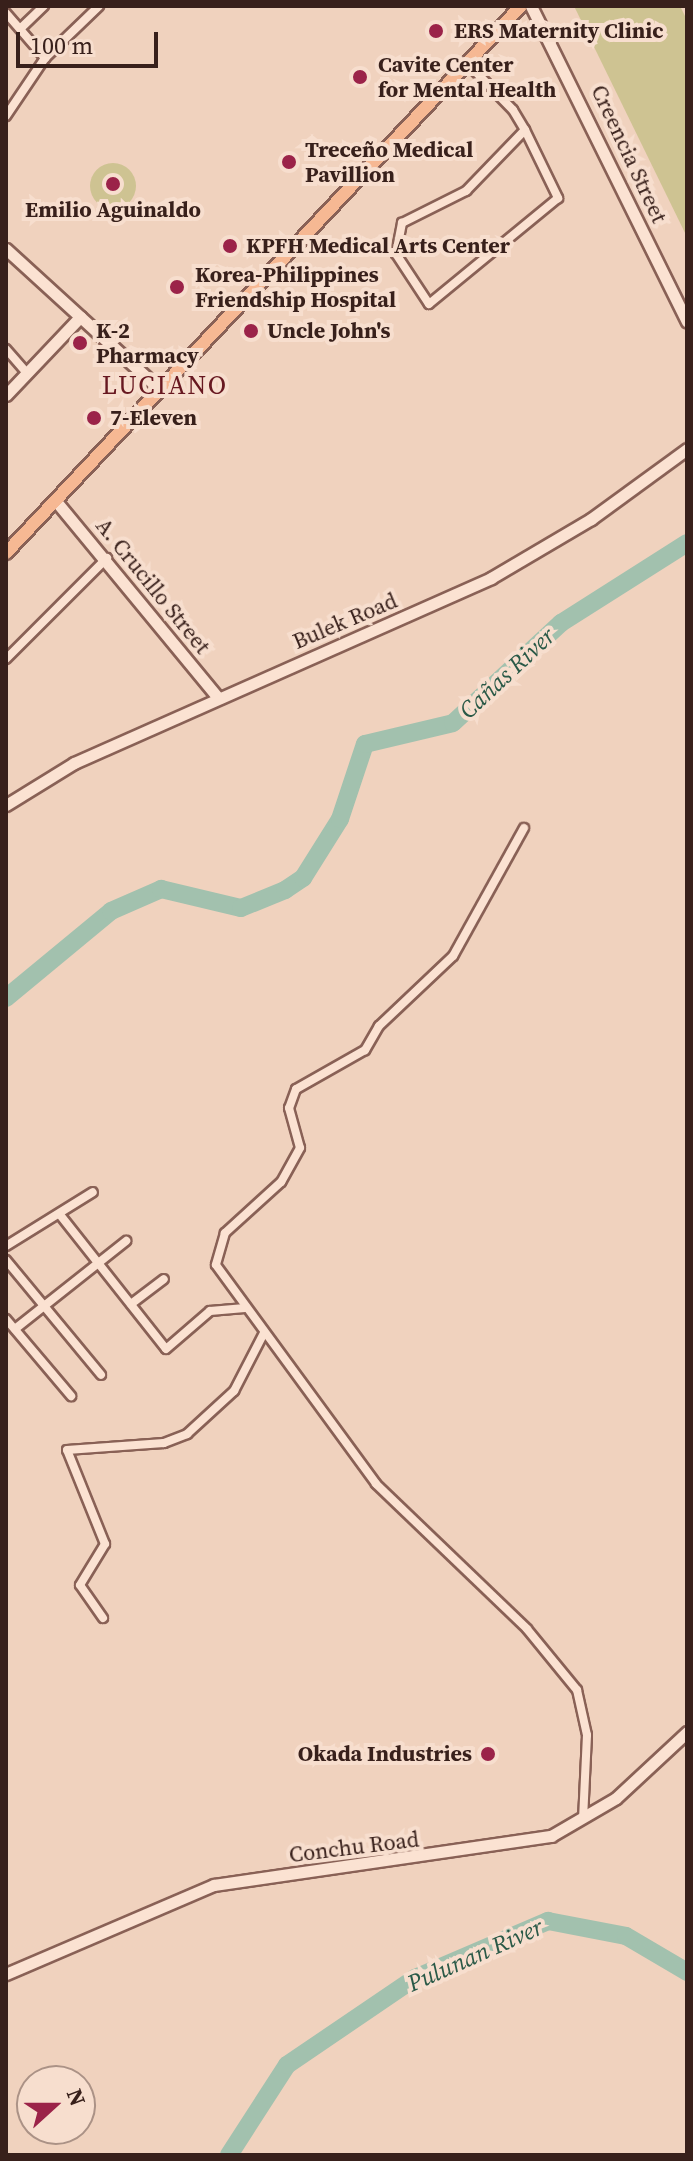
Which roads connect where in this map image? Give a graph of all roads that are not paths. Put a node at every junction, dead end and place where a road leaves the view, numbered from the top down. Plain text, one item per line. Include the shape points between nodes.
1 (44, 6) edge
2 (99, 6) edge
3 (521, 6) edge
4 (531, 6) edge
5 (6, 13) edge
6 (21, 28) junction
7 (45, 58) junction
8 (466, 62) junction
9 (6, 116) edge
10 (525, 130) junction
11 (6, 249) edge
12 (80, 317) junction
13 (687, 321) edge
14 (6, 349) edge
15 (27, 373) junction
16 (158, 388) junction
17 (6, 395) edge
18 (687, 449) edge
19 (55, 500) junction
20 (6, 553) edge
21 (107, 557) junction
22 (6, 659) edge
23 (218, 698) junction
24 (6, 805) edge
25 (524, 828) dead end
26 (93, 1192) dead end
27 (61, 1216) junction
28 (126, 1241) dead end
29 (6, 1246) edge
30 (6, 1260) edge
31 (99, 1263) junction
32 (164, 1279) dead end
33 (42, 1304) junction
34 (131, 1304) junction
35 (245, 1308) junction
36 (6, 1319) edge
37 (15, 1329) junction
38 (264, 1333) junction
39 (101, 1375) dead end
40 (71, 1396) dead end
41 (103, 1618) dead end
42 (687, 1732) edge
43 (583, 1821) junction
44 (6, 1974) edge

1 - 6 street
2 - 7 street
3 - 8 main road
4 - 13 main road, Creencia Street
5 - 6 street
6 - 7 street
7 - 9 street
8 - 10 street
8 - 16 main road
10 - 10 street via 466,191 403,221 397,255 432,304 557,200
11 - 12 main road
12 - 15 main road
12 - 16 main road
14 - 15 street
15 - 17 main road
16 - 19 main road
18 - 23 main road, Bulek Road via 539,552
19 - 20 main road
19 - 21 main road, A. Crucillo Street
21 - 22 street
21 - 23 main road, A. Crucillo Street
23 - 24 main road, Bulek Road via 50,774
25 - 35 street via 453,956 379,1026 365,1050 296,1089 289,1108 300,1148 281,1182 220,1246 218,1272
26 - 27 street
27 - 29 street
27 - 31 street
28 - 31 street
30 - 33 street
31 - 33 street
31 - 34 street
32 - 34 street
33 - 37 street
33 - 39 street
34 - 35 street via 166,1349 210,1311
35 - 38 street
36 - 37 street
37 - 40 street
38 - 41 street via 234,1391 187,1434 164,1443 67,1450 105,1544 80,1585
38 - 43 street via 376,1484 527,1629 577,1690 587,1735
42 - 43 main road, Conchu Road
43 - 44 main road, Conchu Road via 551,1836 444,1855 214,1885

